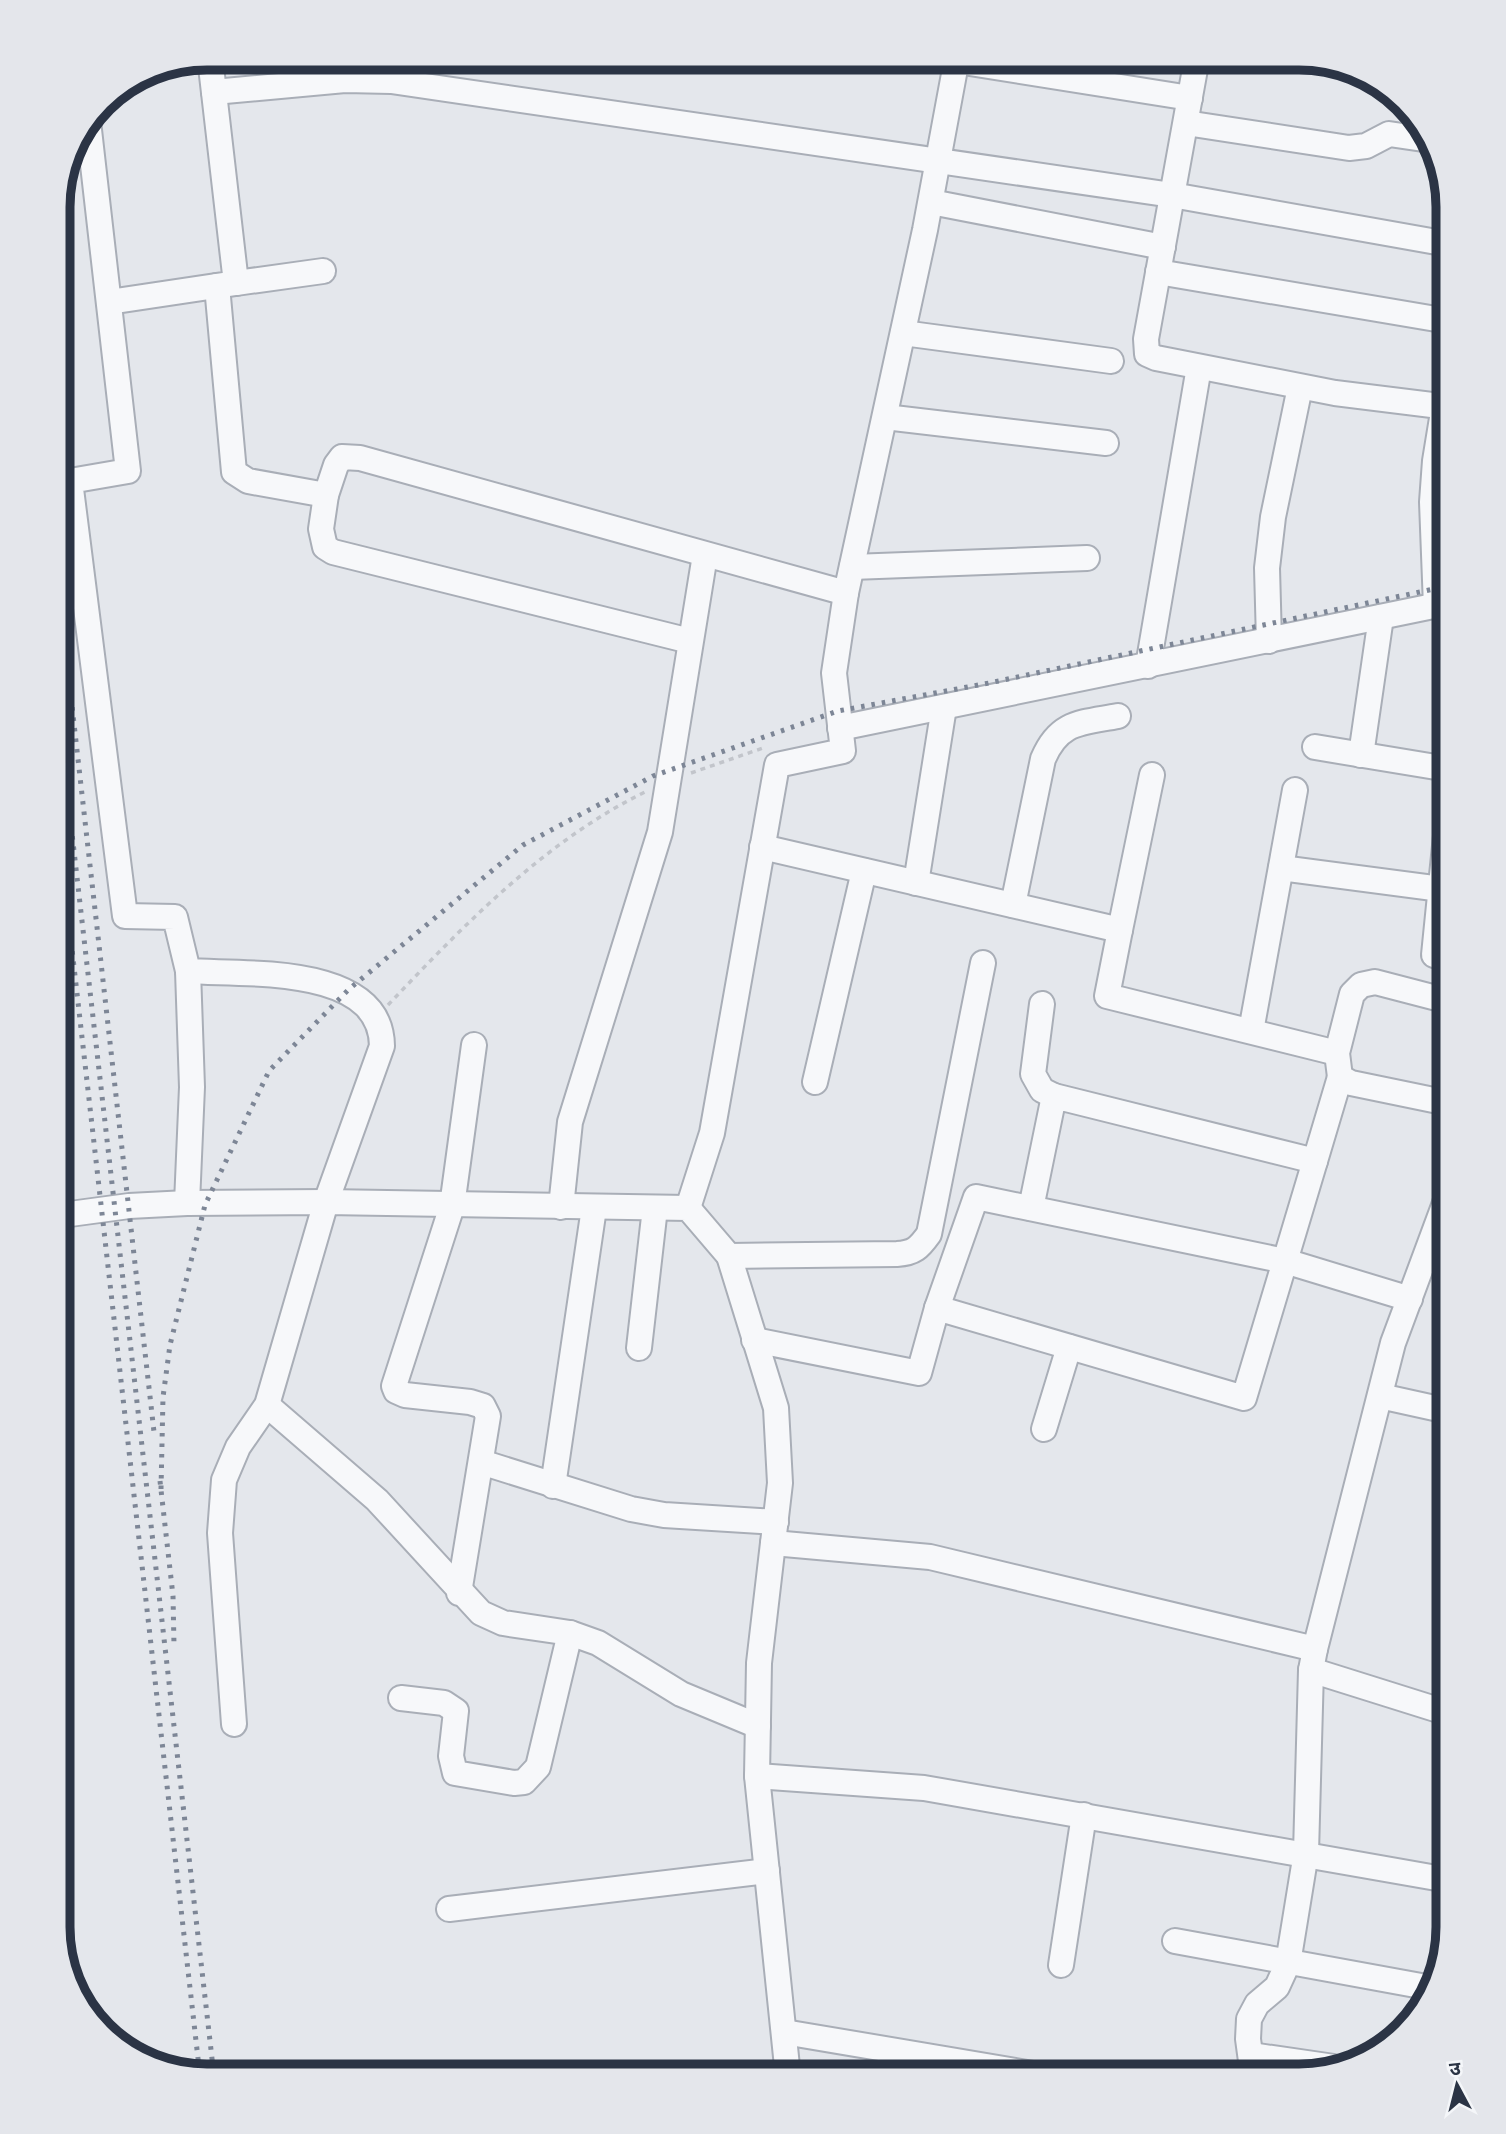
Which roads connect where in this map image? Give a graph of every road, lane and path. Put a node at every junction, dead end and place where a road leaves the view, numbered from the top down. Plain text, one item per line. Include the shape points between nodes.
1 (211, 70) edge
2 (331, 70) edge
3 (955, 70) edge
4 (1018, 70) edge
5 (1195, 70) edge
6 (214, 92) junction
7 (1190, 98) junction
8 (1186, 123) junction
9 (90, 135) edge
10 (1418, 138) edge
11 (940, 160) junction
12 (1172, 195) junction
13 (931, 202) junction
14 (1436, 242) edge
15 (1163, 247) junction
16 (323, 271) dead end
17 (1158, 272) junction
18 (227, 284) junction
19 (109, 302) junction
20 (1436, 319) edge
21 (903, 333) junction
22 (1111, 362) dead end
23 (1199, 367) junction
24 (1300, 387) junction
25 (1436, 405) edge
26 (885, 416) junction
27 (1106, 443) dead end
28 (1436, 452) edge
29 (1436, 475) edge
30 (326, 495) junction
31 (705, 555) junction
32 (1087, 558) dead end
33 (852, 567) junction
34 (846, 593) junction
35 (1436, 605) edge
36 (1381, 617) junction
37 (690, 640) junction
38 (1269, 641) junction
39 (1148, 666) junction
40 (944, 707) junction
41 (1118, 716) dead end
42 (840, 728) junction
43 (1315, 747) dead end
44 (1361, 755) junction
45 (777, 765) junction
46 (1436, 767) edge
47 (1152, 775) dead end
48 (666, 781) junction
49 (1295, 790) dead end
50 (762, 847) junction
51 (1281, 869) junction
52 (864, 871) junction
53 (916, 883) junction
54 (1436, 888) edge
55 (1013, 905) junction
56 (1120, 930) junction
57 (1436, 936) edge
58 (1436, 956) edge
59 (983, 963) dead end
60 (188, 971) junction
61 (1436, 998) edge
62 (1042, 1004) dead end
63 (377, 1016) junction
64 (1251, 1031) junction
65 (474, 1045) dead end
66 (1338, 1065) junction
67 (815, 1082) dead end
68 (1054, 1096) junction
69 (1436, 1101) edge
70 (1315, 1161) junction
71 (326, 1202) junction
72 (187, 1203) junction
73 (452, 1206) junction
74 (561, 1207) junction
75 (594, 1208) junction
76 (655, 1208) junction
77 (688, 1208) junction
78 (1031, 1208) junction
79 (70, 1212) edge
80 (1436, 1228) edge
81 (729, 1256) junction
82 (1285, 1261) junction
83 (1410, 1299) junction
84 (937, 1308) junction
85 (754, 1340) junction
86 (1069, 1347) junction
87 (639, 1348) dead end
88 (1380, 1396) junction
89 (267, 1405) junction
90 (1436, 1408) edge
91 (1044, 1429) dead end
92 (481, 1462) junction
93 (553, 1486) junction
94 (774, 1532) junction
95 (459, 1593) junction
96 (570, 1633) junction
97 (1313, 1660) junction
98 (401, 1698) dead end
99 (1436, 1708) edge
100 (234, 1724) dead end
101 (758, 1726) junction
102 (757, 1776) junction
103 (1084, 1815) junction
104 (1306, 1853) junction
105 (767, 1871) junction
106 (1436, 1878) edge
107 (449, 1909) dead end
108 (1175, 1941) dead end
109 (1288, 1963) junction
110 (1061, 1965) dead end
111 (1423, 1986) edge
112 (784, 2032) junction
113 (787, 2064) edge
114 (974, 2064) edge
115 (1252, 2064) edge

1 - 6 street
2 - 6 street
2 - 11 street
3 - 11 street
4 - 7 street
5 - 7 street
6 - 18 street
7 - 8 street
8 - 10 street via 1349,148 1366,146 1389,134
8 - 12 street
9 - 19 street
11 - 12 street
11 - 13 street
12 - 14 street
12 - 15 street
13 - 15 street
13 - 21 street
15 - 17 street
16 - 18 street
17 - 20 street
17 - 23 street via 1147,354
18 - 19 street
18 - 30 street via 234,472 247,481
19 - 60 street via 128,471 70,481 125,916 175,917
21 - 22 street
21 - 26 street
23 - 24 street
23 - 39 street
24 - 25 street
24 - 38 street via 1273,517 1267,568
26 - 27 street
26 - 33 street
28 - 29 street
30 - 31 street via 342,457 360,458
30 - 37 street via 321,538 333,552
31 - 34 street
31 - 37 street
32 - 33 street
33 - 34 street
34 - 42 street via 834,673
35 - 36 street
36 - 38 street
36 - 44 street
37 - 48 street
38 - 39 street
39 - 40 street
40 - 42 street
40 - 53 street
41 - 55 street via 1074,725 1051,740 1043,759
42 - 45 street via 843,751
43 - 44 street
44 - 46 street
45 - 48 path via 773,744
45 - 50 street
47 - 56 street
48 - 63 path via 617,806 548,855 460,928
48 - 74 street via 660,832 570,1122
49 - 51 street
50 - 52 street
50 - 77 street via 712,1133
51 - 54 street
51 - 64 street
52 - 53 street
52 - 67 street
53 - 55 street
55 - 56 street
56 - 64 street via 1107,996
57 - 58 street
59 - 81 street via 929,1234 921,1246 913,1253 897,1254
60 - 63 street via 316,980 348,990
60 - 72 street via 192,1087
61 - 66 street via 1375,982 1361,985 1352,994
62 - 68 street via 1033,1074 1042,1090
63 - 71 street via 382,1046
64 - 66 street
65 - 73 street
66 - 69 street via 1351,1083
66 - 70 street
68 - 70 street
68 - 78 street
70 - 82 street
71 - 72 street
71 - 73 street
71 - 89 street
72 - 79 street
73 - 74 street
73 - 92 street via 394,1386 405,1395 483,1406 488,1416
74 - 75 street
75 - 76 street
75 - 93 street
76 - 77 street
76 - 87 street
77 - 81 street
78 - 82 street
78 - 84 street via 976,1197
80 - 83 street
81 - 85 street
82 - 83 street
82 - 86 street via 1244,1398
83 - 88 street
84 - 85 street via 919,1374
84 - 86 street
85 - 94 street via 776,1408 780,1483
86 - 91 street
88 - 90 street
88 - 97 street
89 - 95 street via 377,1500
89 - 100 street via 238,1447 224,1480 220,1507
92 - 93 street
92 - 95 street
93 - 94 street via 601,1502
94 - 97 street via 930,1557
94 - 101 street
95 - 96 street via 481,1613 503,1623
96 - 98 street via 538,1767 524,1782 455,1773 451,1756 456,1711 444,1703
96 - 101 street via 598,1643 704,1707
97 - 99 street
97 - 104 street
101 - 102 street
102 - 103 street via 925,1788
102 - 105 street
103 - 104 street
103 - 110 street
104 - 106 street
104 - 109 street
105 - 107 street
105 - 112 street
108 - 109 street
109 - 111 street
109 - 115 street via 1278,1987 1257,2004 1249,2019
112 - 113 street
112 - 114 street

